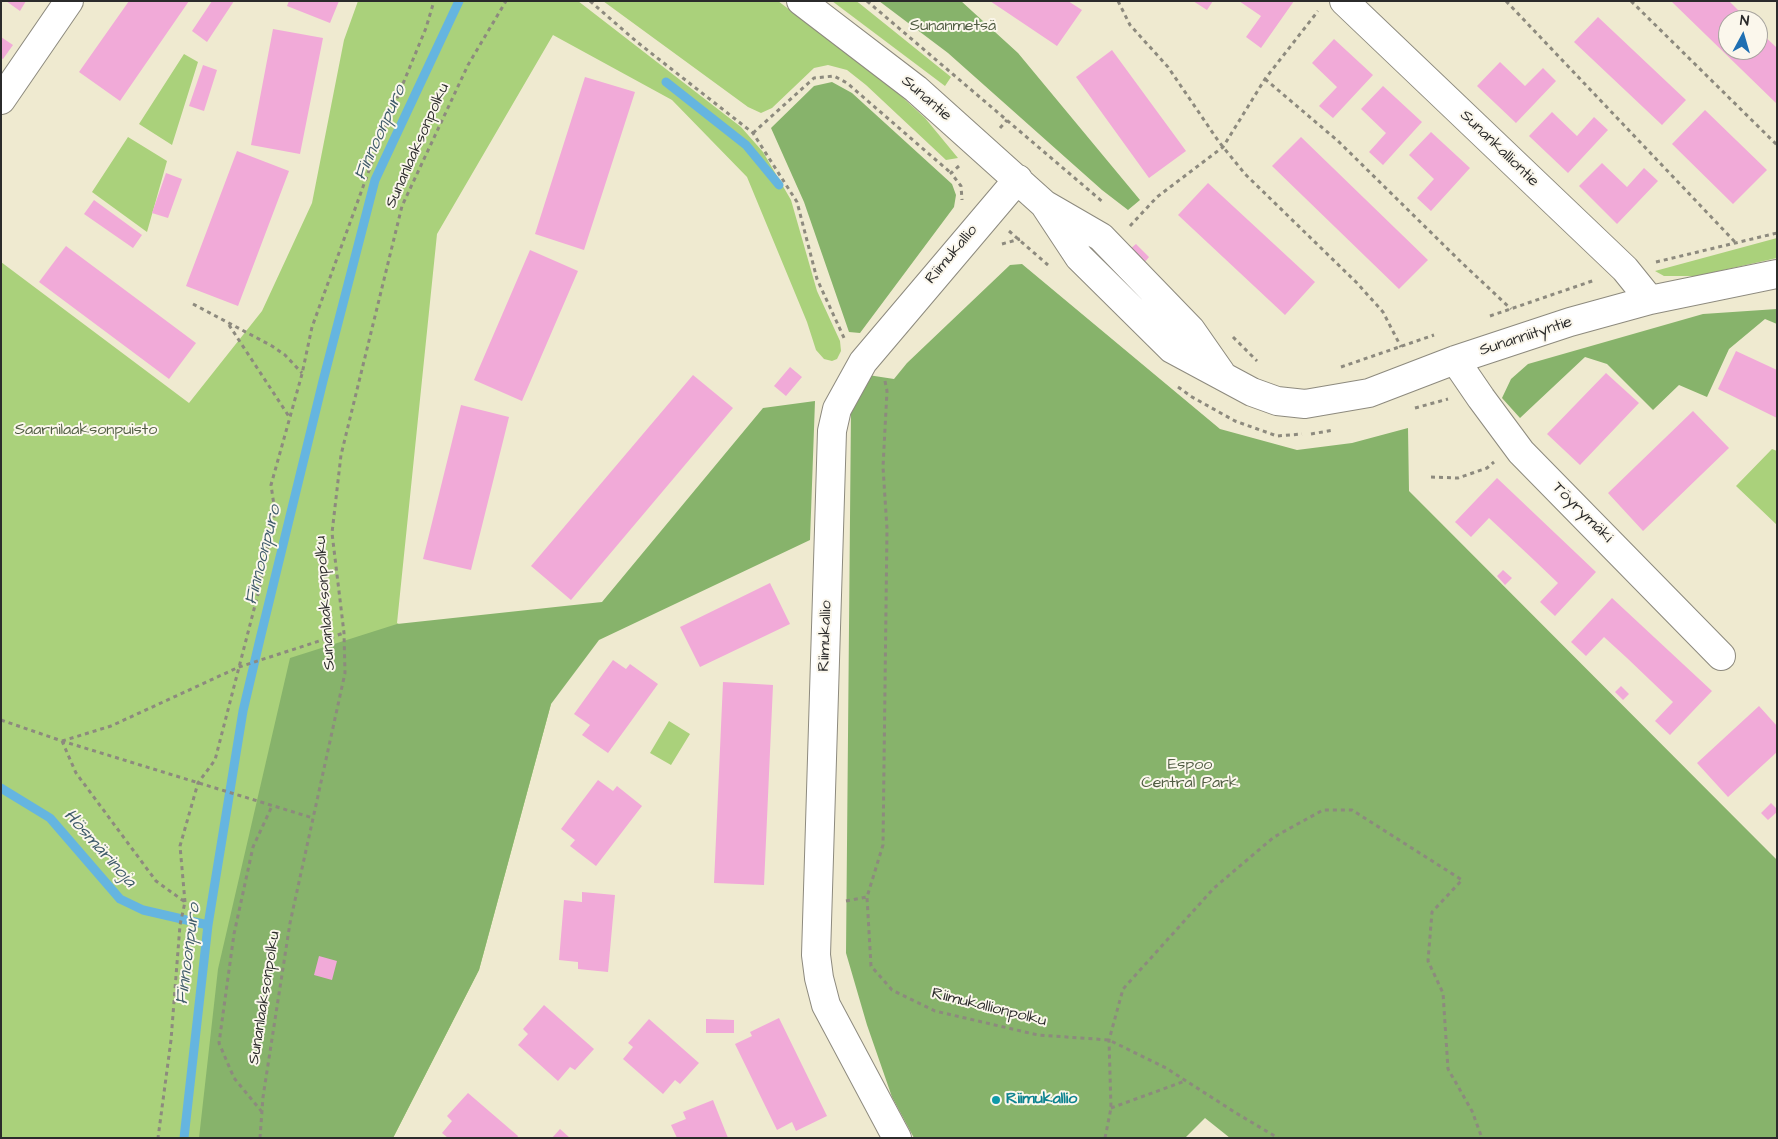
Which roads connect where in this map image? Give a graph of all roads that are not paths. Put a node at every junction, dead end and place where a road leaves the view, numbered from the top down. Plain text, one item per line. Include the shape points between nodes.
1 (69, 1) edge
2 (801, 1) edge
3 (1332, 5) edge
4 (1, 100) edge
5 (1018, 178) junction
6 (1777, 274) edge
7 (1650, 300) junction
8 (1455, 360) junction
9 (1277, 401) joint
10 (1721, 656) dead end
11 (898, 1138) edge

1 - 4 street
2 - 5 street, Sunantie via 916,89
3 - 7 street, Sunankalliontie via 1625,269
5 - 9 street, Sunantie via 1044,204 1079,257 1172,349 1252,392
5 - 11 street, Riimukallio via 863,362 837,409 832,431 816,955 826,1005
6 - 7 street, Sunanniityntie
7 - 8 street, Sunanniityntie
8 - 9 street, Sunanniityntie via 1369,393 1305,404
8 - 10 street, Töyrymäki via 1521,452

